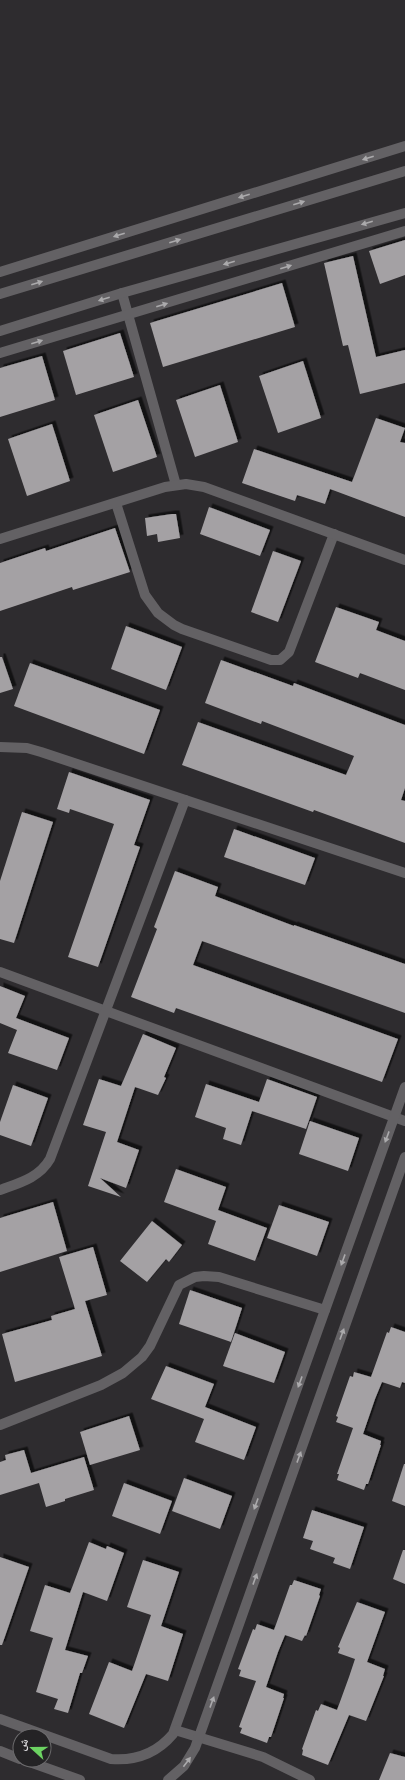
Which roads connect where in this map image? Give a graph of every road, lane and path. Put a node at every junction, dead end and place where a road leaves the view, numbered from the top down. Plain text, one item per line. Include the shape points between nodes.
1 (405, 146) edge
2 (405, 171) edge
3 (405, 213) edge
4 (405, 231) edge
5 (0, 272) edge
6 (0, 294) edge
7 (122, 294) junction
8 (128, 315) junction
9 (0, 331) edge
10 (0, 353) edge
11 (176, 485) junction
12 (116, 503) junction
13 (334, 534) junction
14 (0, 539) edge
15 (405, 560) edge
16 (0, 747) edge
17 (185, 800) junction
18 (405, 873) edge
19 (0, 972) edge
20 (106, 1011) junction
21 (405, 1087) edge
22 (394, 1118) junction
23 (405, 1122) edge
24 (405, 1157) edge
25 (0, 1190) edge
26 (325, 1310) junction
27 (0, 1424) edge
28 (0, 1719) edge
29 (175, 1730) junction
30 (199, 1738) junction
31 (0, 1751) edge
32 (12, 1756) edge
33 (46, 1768) edge
34 (80, 1780) edge
35 (168, 1780) edge
36 (310, 1780) edge

1 -> 5 street
6 -> 2 street
3 -> 7 street
8 -> 4 street
7 - 8 street
7 -> 9 street
10 -> 8 street
8 - 11 street
11 - 12 street
11 - 13 street via 191,484 204,487
12 - 13 street via 145,595 158,613 182,629 271,660 280,660 289,652
12 - 14 street
13 - 15 street
16 - 17 street via 27,748 41,752
17 - 18 street
17 - 20 street
19 - 20 street
20 - 22 street
20 - 25 street via 46,1165 35,1176
21 - 22 street
22 - 23 street
22 -> 26 street
30 -> 24 street
26 - 27 street via 218,1277 195,1277 179,1286 150,1346 142,1357 123,1373 101,1385
26 -> 29 street
28 - 29 street via 111,1759 121,1760 153,1752 167,1741
29 - 30 street
35 -> 30 street via 190,1758
30 - 36 street via 263,1757
31 - 32 street
33 - 34 street

